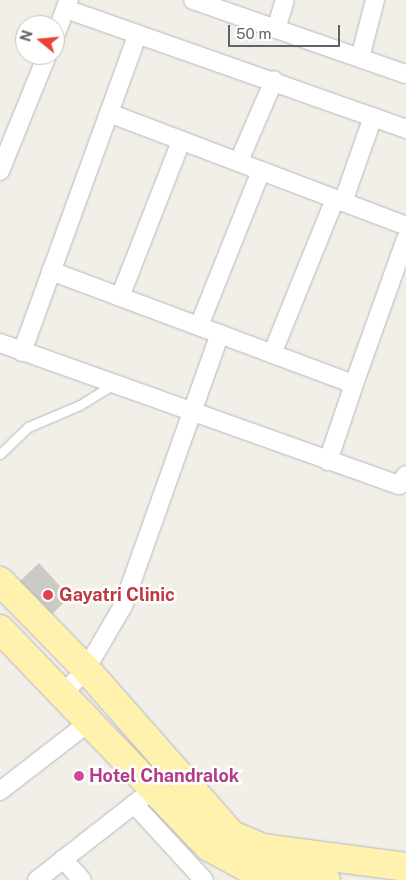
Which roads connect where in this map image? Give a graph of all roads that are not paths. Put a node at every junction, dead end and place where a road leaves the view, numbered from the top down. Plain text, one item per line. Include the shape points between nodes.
1 (193, 0) edge
2 (285, 0) edge
3 (375, 0) edge
4 (68, 5) edge
5 (276, 29) junction
6 (138, 34) junction
7 (360, 58) junction
8 (43, 65) edge
9 (406, 74) edge
10 (274, 80) junction
11 (109, 113) junction
12 (372, 117) junction
13 (406, 129) edge
14 (181, 141) junction
15 (239, 162) junction
16 (261, 170) junction
17 (0, 172) edge
18 (339, 200) junction
19 (406, 226) edge
20 (406, 238) edge
21 (51, 271) junction
22 (120, 297) junction
23 (199, 326) junction
24 (220, 334) junction
25 (0, 343) edge
26 (22, 352) junction
27 (272, 354) junction
28 (113, 384) junction
29 (354, 384) junction
30 (193, 413) junction
31 (0, 454) edge
32 (328, 461) junction
33 (404, 483) edge
34 (0, 581) edge
35 (0, 629) edge
36 (86, 669) junction
37 (62, 695) junction
38 (88, 723) junction
39 (0, 791) edge
40 (143, 797) junction
41 (63, 859) junction
42 (405, 862) edge
43 (37, 880) edge
44 (82, 880) edge
45 (204, 880) edge
46 (326, 880) edge

1 - 5 street
2 - 5 street
3 - 7 street
4 - 6 street
5 - 7 street
6 - 10 street
6 - 11 street
7 - 9 street
8 - 17 street
10 - 12 street
10 - 15 street
11 - 14 street
11 - 21 street
12 - 13 street
12 - 18 street
14 - 15 street
14 - 22 street
15 - 16 street
16 - 18 street
16 - 23 street
18 - 19 street
18 - 27 street
20 - 29 street
21 - 22 street
21 - 26 street
22 - 23 street
23 - 24 street
24 - 27 street
24 - 30 street
25 - 26 street
26 - 28 street
27 - 29 street
28 - 30 street
28 - 31 lane via 80,405 28,427
29 - 32 street
30 - 32 street
30 - 36 street via 123,606
32 - 33 street
34 - 36 main road
35 - 37 main road
36 - 37 street
36 - 42 main road via 232,835 262,848
37 - 38 main road
38 - 39 street
38 - 40 main road
40 - 41 street
40 - 45 street
40 - 46 main road via 209,848 238,864
41 - 43 street
41 - 44 street

